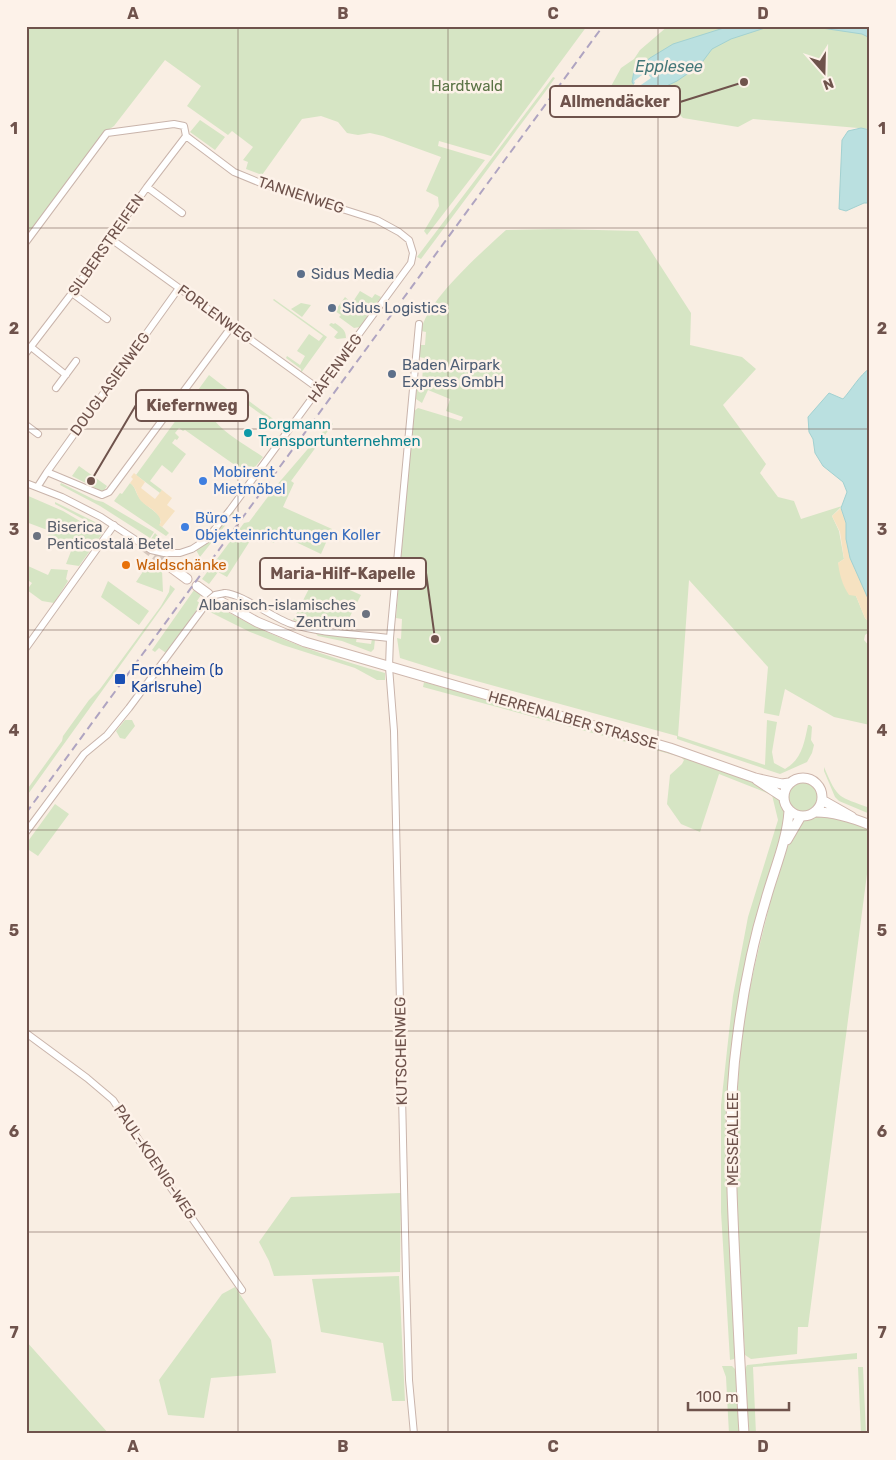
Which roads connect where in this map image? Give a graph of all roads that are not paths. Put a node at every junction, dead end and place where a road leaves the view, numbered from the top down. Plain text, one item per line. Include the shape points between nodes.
1 (186, 136) junction
2 (147, 187) junction
3 (182, 213) dead end
4 (111, 239) junction
5 (26, 242) edge
6 (413, 253) joint
7 (179, 288) junction
8 (72, 293) junction
9 (107, 319) dead end
10 (419, 324) dead end
11 (232, 326) junction
12 (31, 347) junction
13 (26, 354) edge
14 (76, 361) dead end
15 (66, 375) junction
16 (56, 388) dead end
17 (319, 390) junction
18 (26, 425) edge
19 (38, 434) dead end
20 (47, 472) junction
21 (26, 483) edge
22 (40, 484) junction
23 (114, 525) junction
24 (172, 568) tunnel mouth
25 (187, 579) dead end
26 (197, 586) dead end
27 (211, 598) junction
28 (390, 638) junction
29 (26, 648) edge
30 (389, 667) junction
31 (755, 778) junction
32 (789, 783) junction
33 (783, 797) junction
34 (822, 800) junction
35 (789, 811) junction
36 (816, 812) junction
37 (801, 816) junction
38 (856, 820) junction
39 (870, 825) edge
40 (26, 832) edge
41 (782, 849) junction
42 (26, 1033) edge
43 (242, 1290) dead end
44 (414, 1434) edge
45 (744, 1434) edge

1 - 2 street, SILBERSTREIFEN
1 - 5 street, TANNENWEG via 184,126 174,124 107,133
1 - 6 street, TANNENWEG via 234,172 377,220 409,240
2 - 3 street
2 - 4 street, SILBERSTREIFEN
4 - 7 street, FORLENWEG
4 - 8 street, SILBERSTREIFEN
6 - 17 street, HÄFENWEG via 411,263
7 - 11 street, FORLENWEG
7 - 20 street, DOUGLASIENWEG
8 - 9 street
8 - 12 street, SILBERSTREIFEN
10 - 28 street
11 - 17 street, FORLENWEG
11 - 20 street via 109,492 102,495
12 - 13 street, SILBERSTREIFEN
12 - 15 street
14 - 15 street
15 - 16 street
17 - 23 street, HÄFENWEG via 210,536 192,549 180,553 151,550
18 - 19 street
20 - 22 street, DOUGLASIENWEG
21 - 22 street
22 - 23 street
23 - 29 street
24 - 25 main road
26 - 27 main road, HERRENALBER STRASSE
27 - 28 street, bridge via 225,593 234,594 263,612 306,628
27 - 30 main road, HERRENALBER STRASSE via 256,622 313,645
27 - 40 street via 108,735 84,754
28 - 30 street
30 - 31 main road, HERRENALBER STRASSE via 670,748
30 - 44 street, KUTSCHENWEG via 394,731 406,1276
31 - 32 main road, HERRENALBER STRASSE
31 - 33 main road, HERRENALBER STRASSE
32 - 33 main road
32 - 34 main road via 801,778 811,779 821,790
33 - 35 main road
34 - 36 main road
34 - 38 main road
35 - 37 main road
35 - 41 main road, MESSEALLEE
36 - 37 main road
36 - 38 main road
37 - 41 main road, MESSEALLEE
38 - 39 main road
41 - 45 main road, MESSEALLEE via 754,942 745,985 732,1090 733,1200
42 - 43 street, PAUL-KOENIG-WEG via 113,1100

